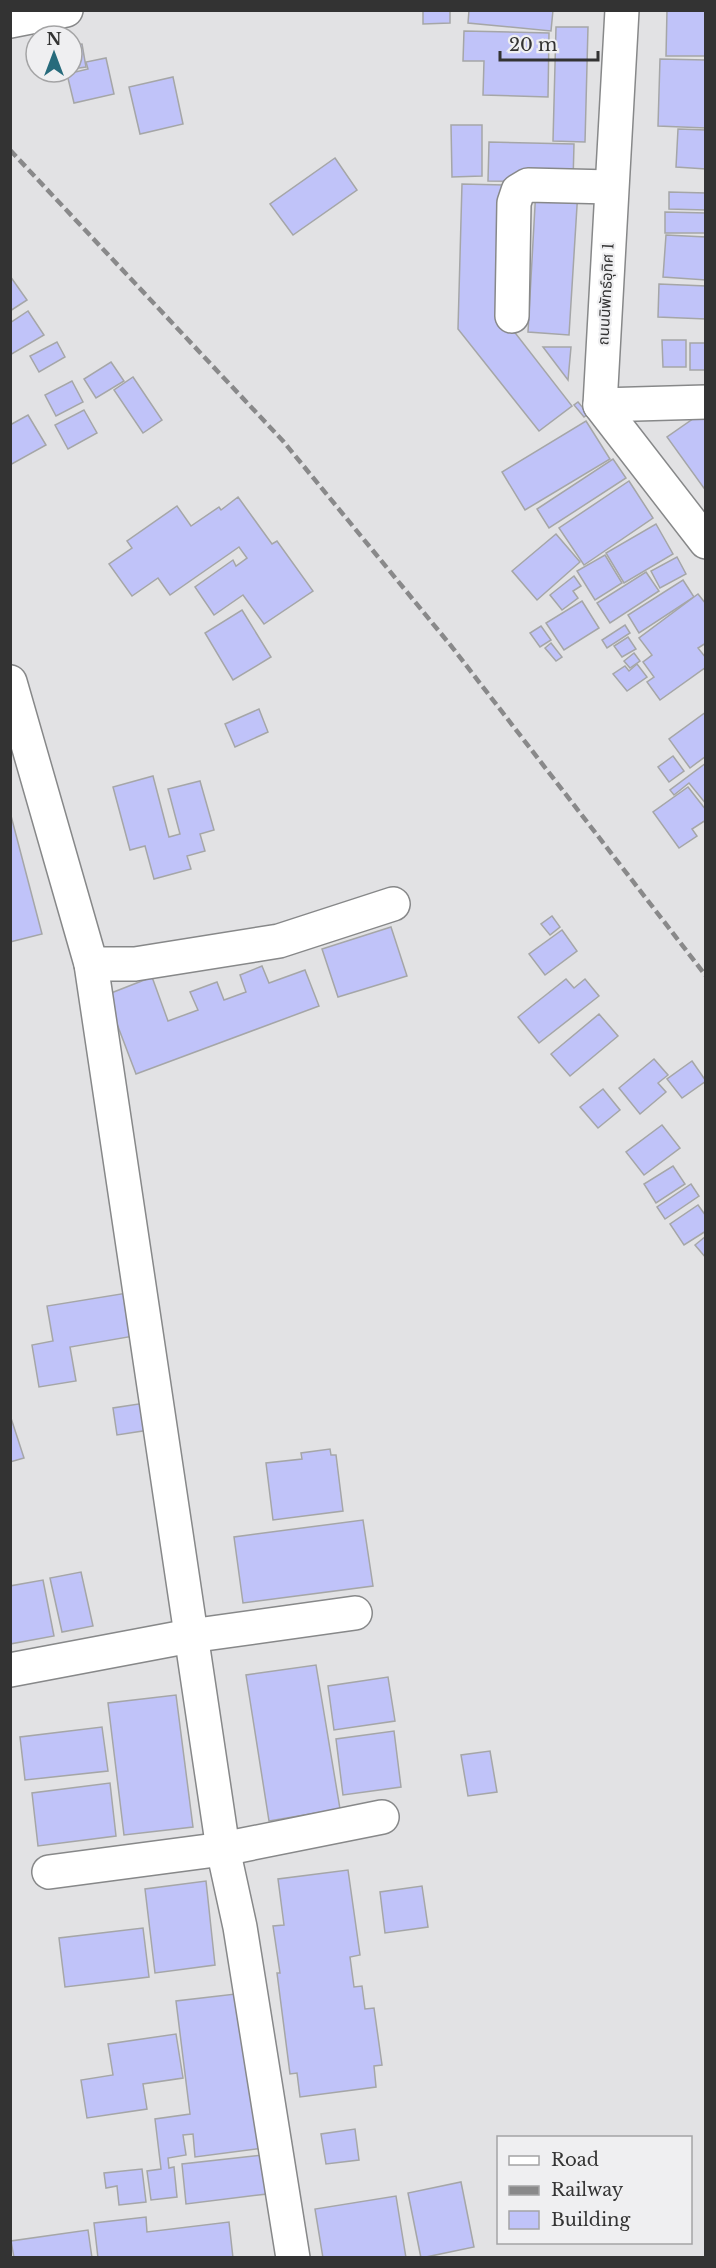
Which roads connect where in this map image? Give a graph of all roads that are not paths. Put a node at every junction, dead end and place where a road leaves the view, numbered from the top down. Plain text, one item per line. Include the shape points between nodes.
1 (66, 10) edge
2 (622, 10) edge
3 (10, 21) edge
4 (611, 187) junction
5 (512, 316) dead end
6 (705, 402) edge
7 (600, 405) junction
8 (705, 542) edge
9 (10, 682) edge
10 (393, 904) dead end
11 (91, 964) junction
12 (355, 1613) dead end
13 (190, 1636) junction
14 (10, 1670) edge
15 (382, 1817) dead end
16 (223, 1849) junction
17 (49, 1872) dead end
18 (293, 2258) edge

1 - 3 street
2 - 4 street, ถนนนิพัทธ์อุทิศ 1
4 - 5 street via 528,185 518,191 514,203
4 - 7 street, ถนนนิพัทธ์อุทิศ 1
6 - 7 street
7 - 8 street
9 - 11 street
10 - 11 street via 279,941 135,964
11 - 13 street
12 - 13 street
13 - 14 street
13 - 16 street
15 - 16 street
16 - 17 street
16 - 18 street via 240,1927

